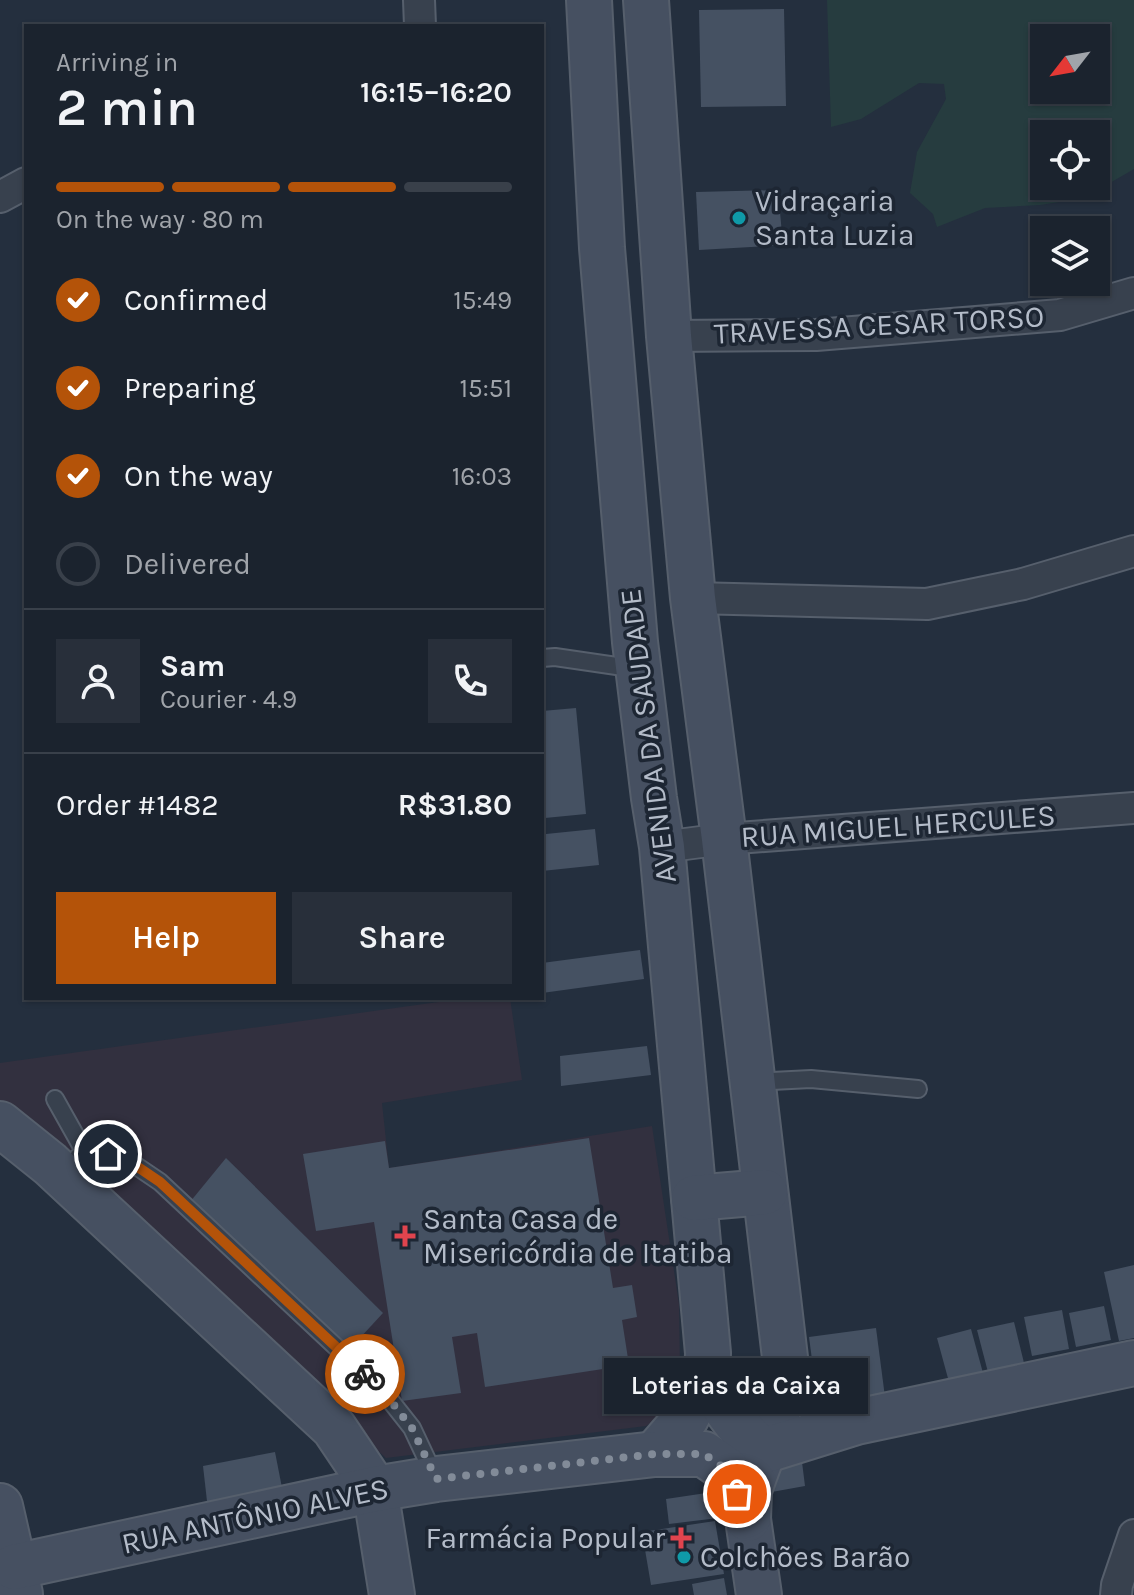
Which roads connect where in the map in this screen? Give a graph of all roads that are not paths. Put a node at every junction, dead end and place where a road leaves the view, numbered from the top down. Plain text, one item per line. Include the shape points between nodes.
1 (419, 0) edge
2 (589, 0) edge
3 (646, 0) edge
4 (420, 24) edge
5 (24, 184) edge
6 (659, 191) junction
7 (599, 194) junction
8 (0, 197) edge
9 (1134, 293) edge
10 (669, 336) junction
11 (1134, 551) edge
12 (693, 598) junction
13 (544, 658) edge
14 (638, 670) junction
15 (1134, 808) edge
16 (724, 839) junction
17 (662, 847) junction
18 (753, 1082) junction
19 (918, 1089) dead end
20 (55, 1099) dead end
21 (0, 1124) edge
22 (68, 1160) junction
23 (0, 1163) edge
24 (765, 1192) junction
25 (694, 1198) junction
26 (1133, 1369) edge
27 (707, 1379) junction
28 (788, 1383) junction
29 (856, 1422) junction
30 (763, 1451) junction
31 (655, 1454) junction
32 (436, 1479) junction
33 (375, 1489) junction
34 (0, 1506) edge
35 (748, 1519) junction
36 (1134, 1535) edge
37 (12, 1577) edge
38 (392, 1595) edge
39 (759, 1595) edge
40 (1116, 1595) edge

1 - 4 street
2 - 7 main road, AVENIDA DA SAUDADE
3 - 6 main road, AVENIDA DA SAUDADE
5 - 8 street
6 - 7 main road
6 - 10 main road, AVENIDA DA SAUDADE
7 - 14 main road, AVENIDA DA SAUDADE
9 - 10 street, TRAVESSA CESAR TORSO via 1060,315 816,335
10 - 12 main road, AVENIDA DA SAUDADE
11 - 12 street via 1023,584 927,604
12 - 16 main road, AVENIDA DA SAUDADE
13 - 14 lane
14 - 17 main road, AVENIDA DA SAUDADE
15 - 16 street, RUA MIGUEL HERCULES
16 - 17 street, RUA MIGUEL HERCULES
16 - 18 main road, AVENIDA DA SAUDADE
17 - 25 main road, AVENIDA DA SAUDADE
18 - 19 lane via 811,1079
18 - 24 main road, AVENIDA DA SAUDADE
20 - 22 lane
21 - 22 main road
22 - 23 main road
22 - 32 lane via 108,1154 126,1159 160,1182 382,1390 412,1428
22 - 33 main road via 334,1428
24 - 25 main road
24 - 28 main road, AVENIDA DA SAUDADE
25 - 27 main road, AVENIDA DA SAUDADE
26 - 29 main road
27 - 30 main road
27 - 31 main road, AVENIDA DA SAUDADE via 686,1418
28 - 29 main road via 804,1399
28 - 30 main road
29 - 30 main road
30 - 35 main road via 749,1490
31 - 32 main road, RUA ANTÔNIO ALVES
31 - 35 main road, RUA ANTÔNIO ALVES via 704,1454 727,1470
32 - 33 main road, RUA ANTÔNIO ALVES
33 - 37 main road, RUA ANTÔNIO ALVES
33 - 38 main road
34 - 37 main road
35 - 39 main road
36 - 40 street

